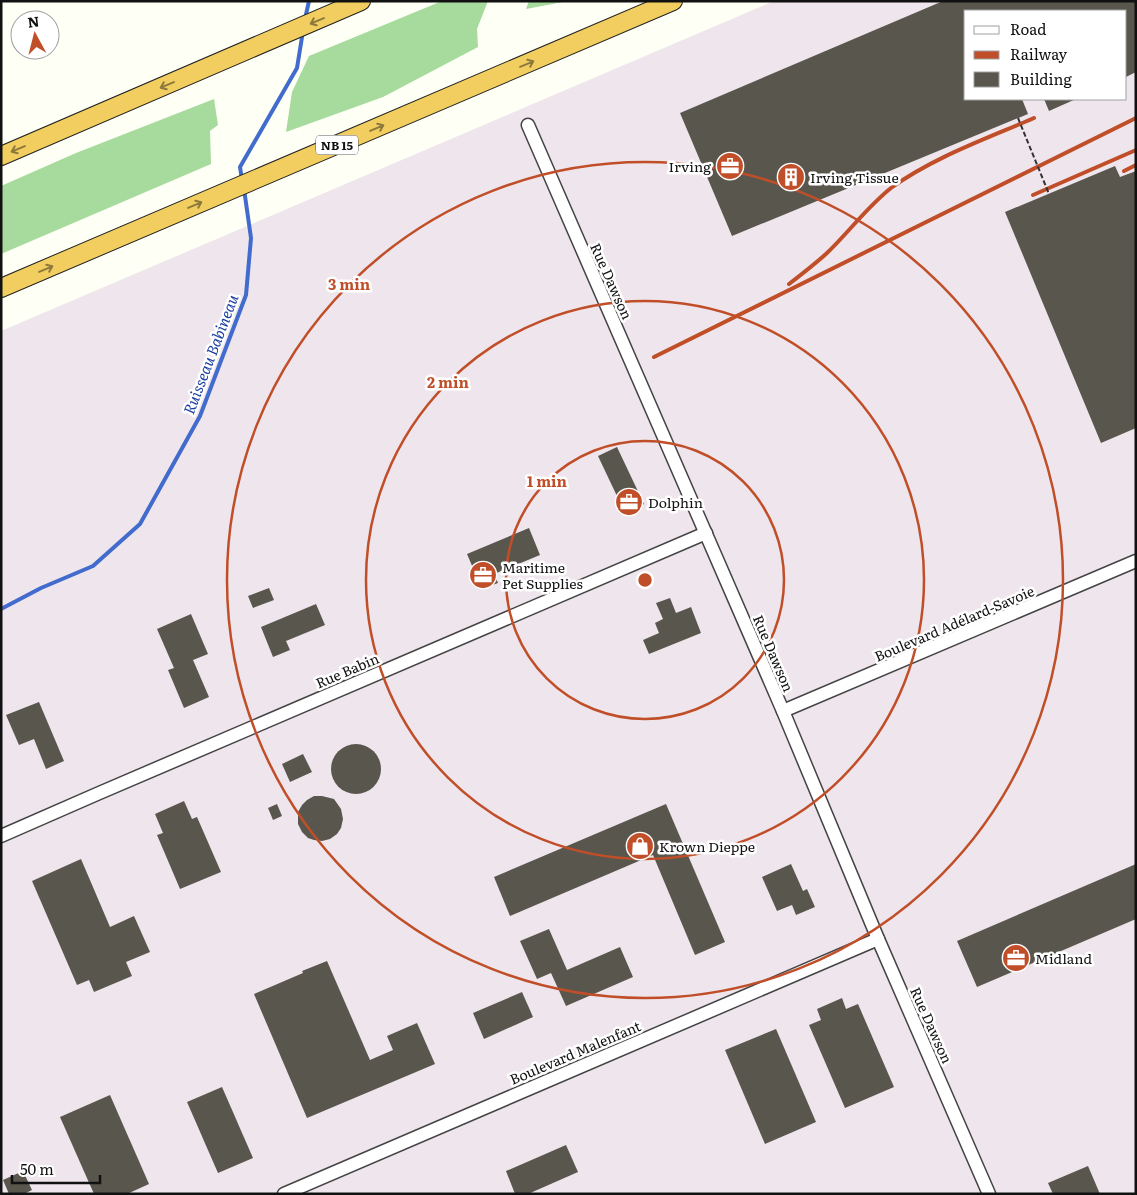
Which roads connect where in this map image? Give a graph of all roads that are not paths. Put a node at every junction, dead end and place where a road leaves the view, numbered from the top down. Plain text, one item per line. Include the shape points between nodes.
1 (361, 1) edge
2 (673, 1) edge
3 (528, 125) dead end
4 (1, 156) edge
5 (1, 288) edge
6 (706, 533) junction
7 (1136, 561) edge
8 (783, 711) junction
9 (1, 836) edge
10 (878, 939) junction
11 (284, 1194) edge
12 (990, 1194) edge

1 -> 4 highway
5 -> 2 highway, NB 15
3 - 6 street, Rue Dawson
6 - 8 street, Rue Dawson
6 - 9 street, Rue Babin
7 - 8 street, Boulevard Adélard-Savoie
8 - 10 street, Rue Dawson
10 - 11 street, Boulevard Malenfant
10 - 12 street, Rue Dawson

